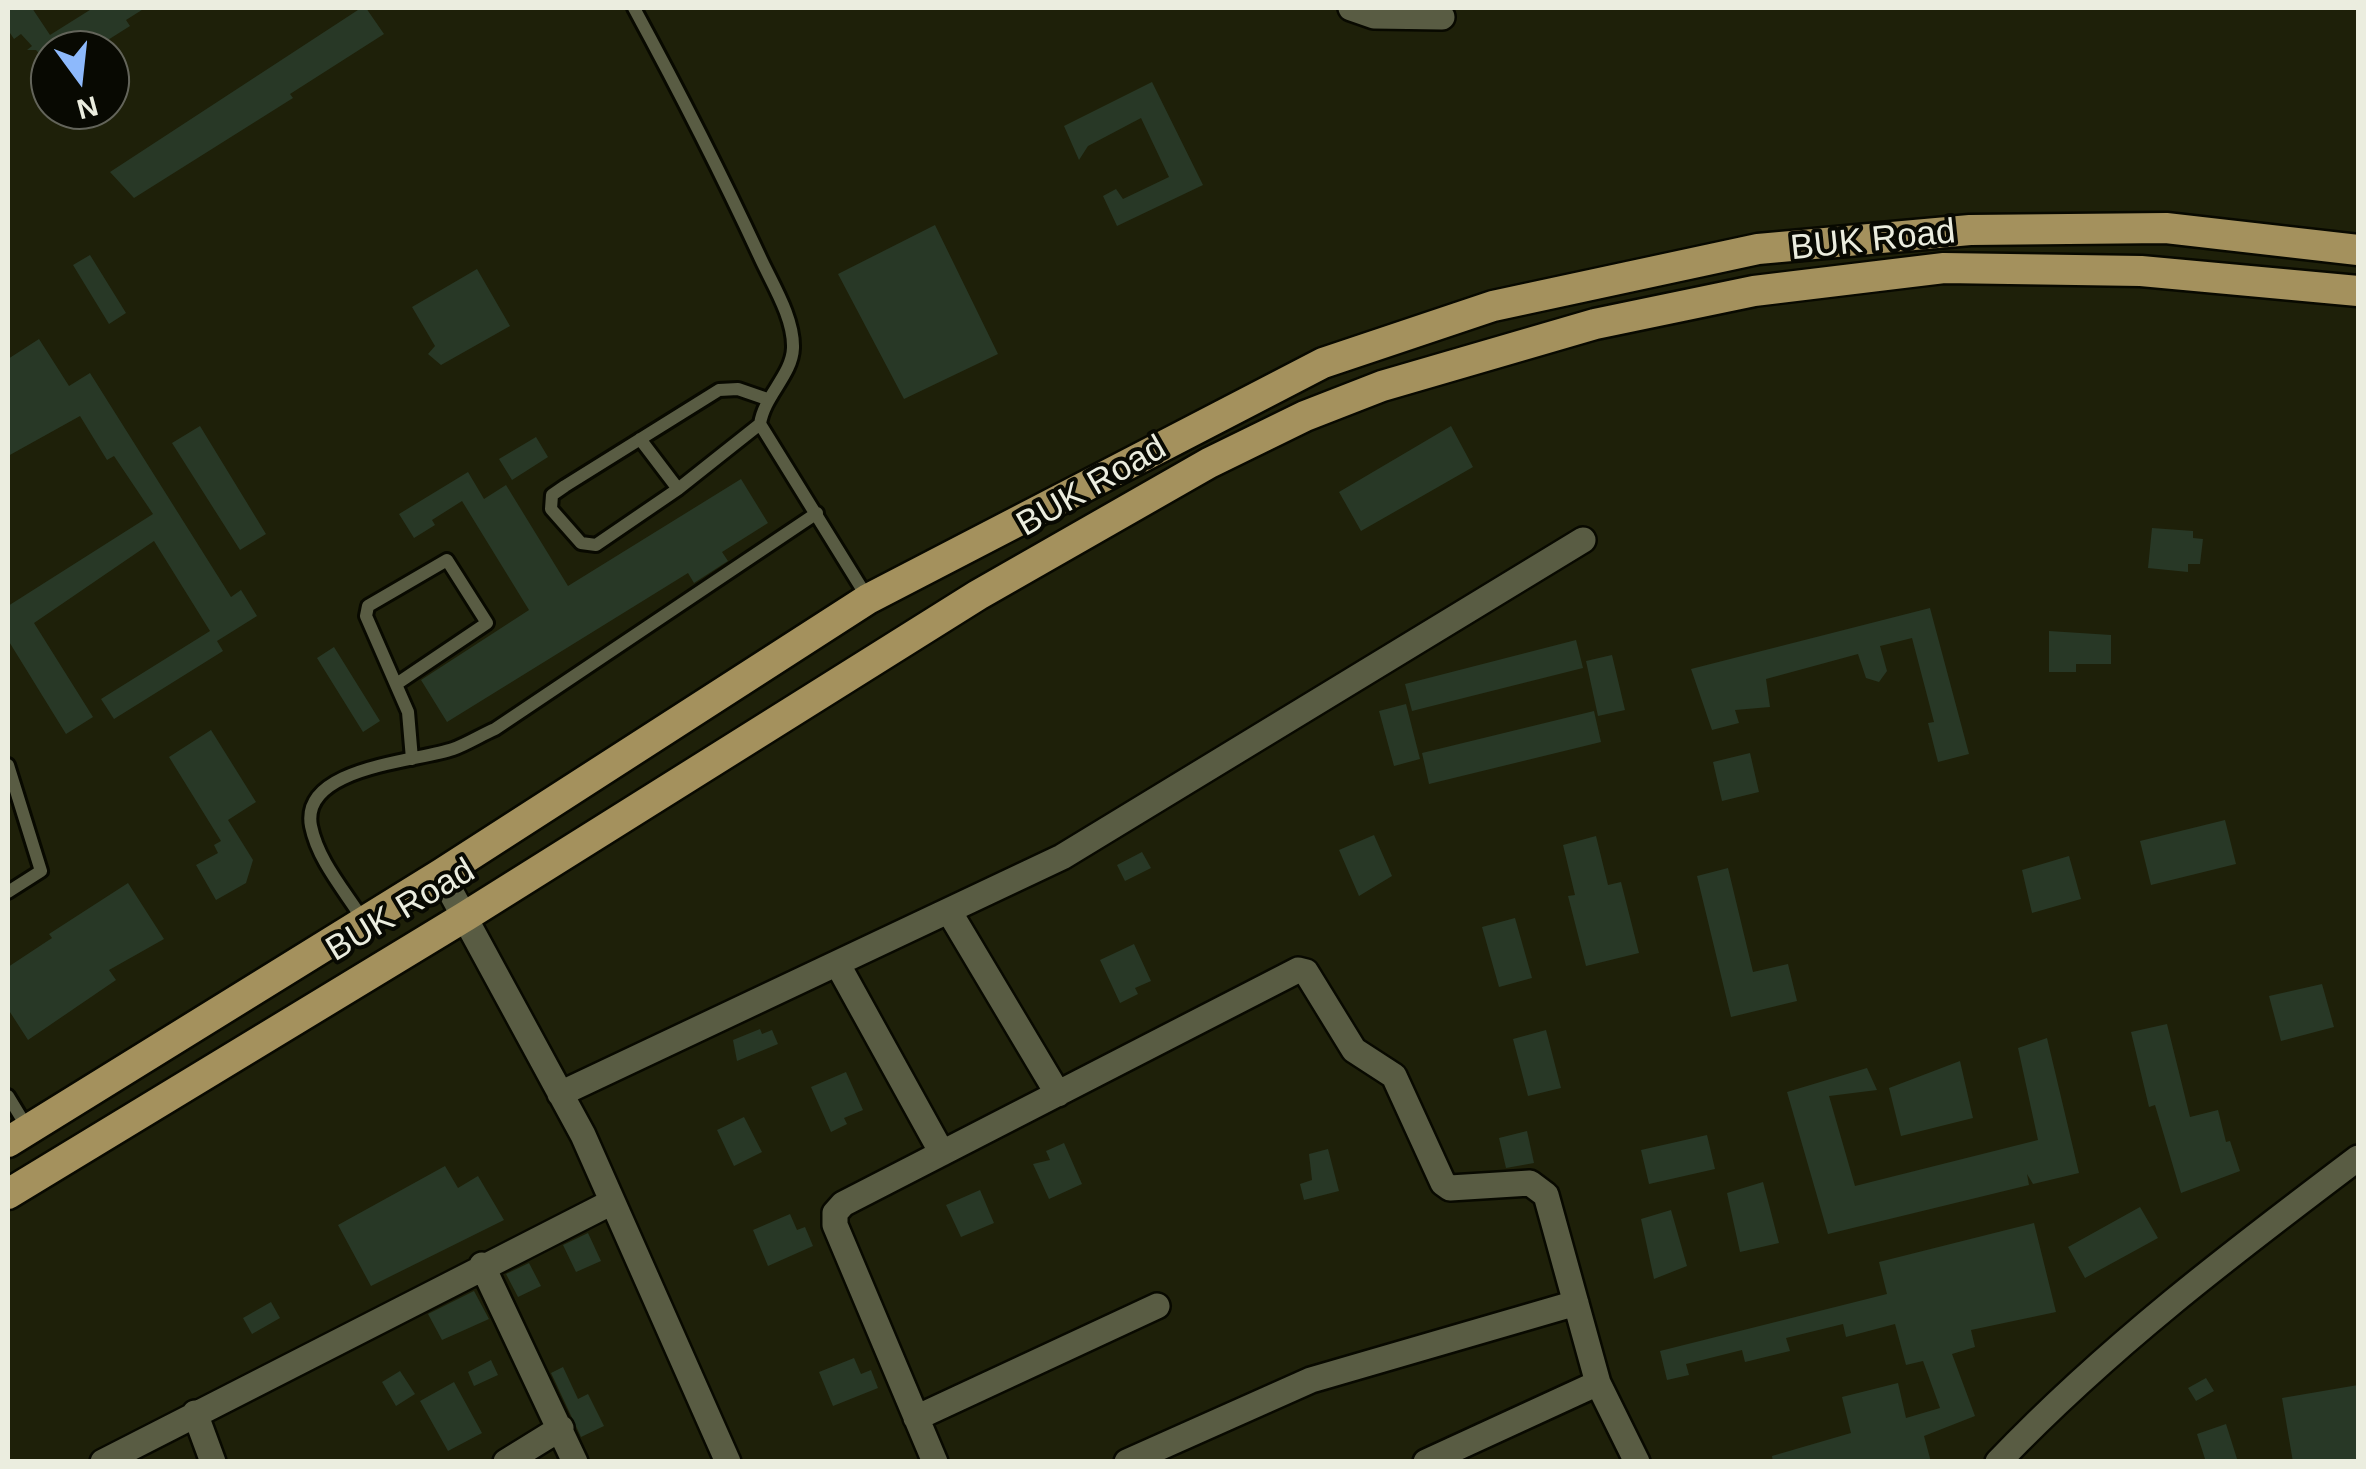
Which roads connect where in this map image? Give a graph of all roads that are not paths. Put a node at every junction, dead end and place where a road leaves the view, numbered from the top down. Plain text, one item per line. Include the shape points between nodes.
1 (634, 8) edge
2 (1351, 8) edge
3 (1442, 16) dead end
4 (2358, 250) edge
5 (2358, 291) edge
6 (767, 400) junction
7 (760, 424) junction
8 (640, 439) junction
9 (678, 489) junction
10 (817, 513) junction
11 (1583, 540) dead end
12 (868, 599) junction
13 (398, 684) junction
14 (412, 759) junction
15 (8, 765) edge
16 (442, 874) junction
17 (8, 892) edge
18 (950, 912) junction
19 (466, 916) junction
20 (365, 922) junction
21 (838, 965) junction
22 (560, 1094) junction
23 (1058, 1094) junction
24 (8, 1096) edge
25 (18, 1136) edge
26 (942, 1154) junction
27 (2358, 1158) edge
28 (8, 1194) edge
29 (612, 1202) junction
30 (482, 1265) junction
31 (1576, 1303) junction
32 (1157, 1306) dead end
33 (1598, 1383) junction
34 (195, 1413) junction
35 (916, 1418) junction
36 (561, 1428) junction
37 (102, 1462) edge
38 (213, 1462) edge
39 (506, 1462) edge
40 (575, 1462) edge
41 (728, 1462) edge
42 (936, 1462) edge
43 (1127, 1462) edge
44 (1426, 1462) edge
45 (1636, 1462) edge
46 (1998, 1462) edge

1 - 6 lane via 786,314 791,360
2 - 3 street via 1374,16
4 - 12 main road, BUK Road via 2166,228 1970,230 1758,248 1493,306 1324,364
5 - 19 main road, BUK Road via 2141,271 1944,268 1754,291 1595,324 1382,386 1209,463 978,595
6 - 7 lane
6 - 8 lane via 719,390
7 - 9 lane
7 - 10 lane
8 - 9 lane
8 - 9 lane via 552,496 551,509 581,544 596,545
10 - 12 lane
10 - 14 lane via 495,728
11 - 18 street via 1062,857
12 - 16 main road, BUK Road
13 - 13 lane via 487,623 447,560 368,606 369,632
13 - 14 lane
14 - 20 lane via 339,778 319,794 310,822 319,852
15 - 17 lane via 41,871
16 - 19 street
16 - 20 main road, BUK Road
18 - 21 street
18 - 23 street
19 - 22 street
19 - 28 main road, BUK Road
20 - 25 main road, BUK Road
21 - 22 street
21 - 26 street
22 - 29 street
23 - 26 street
23 - 31 street via 1298,970 1306,972 1354,1050 1394,1076 1443,1183 1540,1186
24 - 25 lane
26 - 35 street via 834,1213
27 - 46 street via 2177,1294
29 - 30 street
29 - 41 street
30 - 34 street
30 - 36 street
31 - 33 street
31 - 43 street via 1311,1380
32 - 35 street
33 - 44 street
33 - 45 street
34 - 37 street
34 - 38 street
35 - 42 street
36 - 39 street
36 - 40 street

